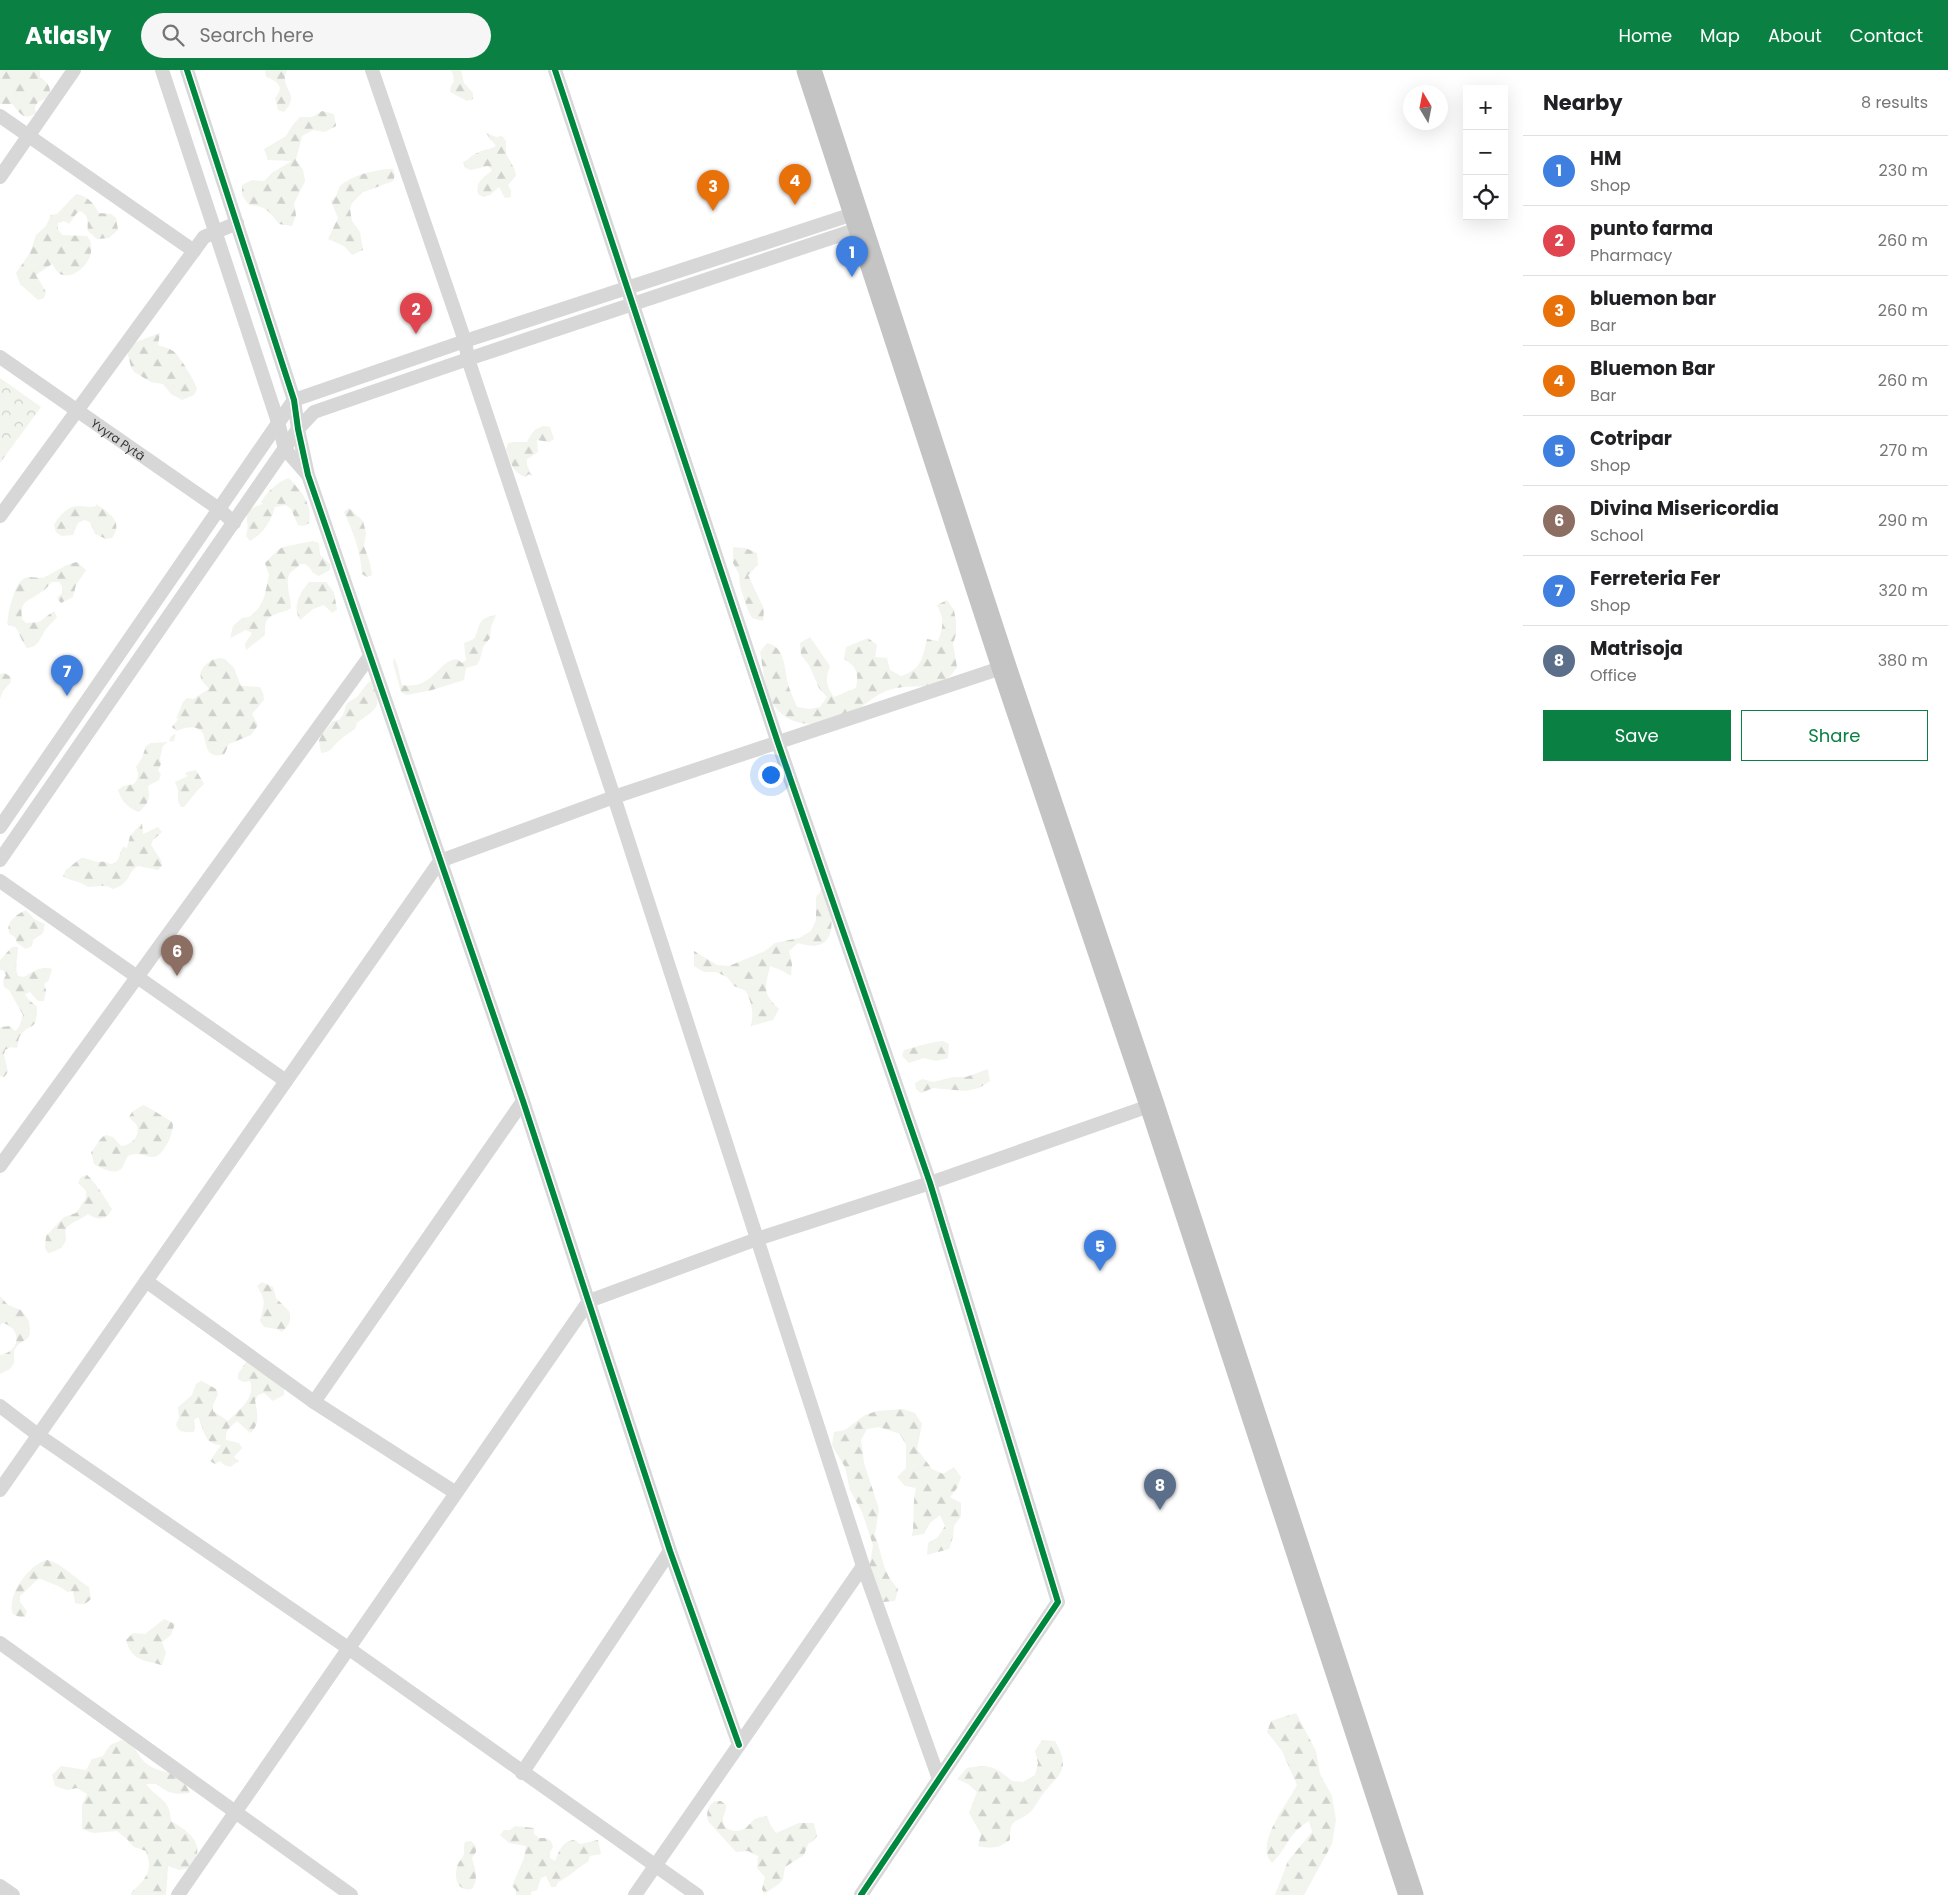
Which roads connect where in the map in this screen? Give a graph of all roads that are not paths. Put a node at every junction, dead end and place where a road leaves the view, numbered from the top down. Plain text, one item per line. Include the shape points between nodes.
1 (74, 70) edge
2 (162, 70) edge
3 (187, 70) edge
4 (372, 70) edge
5 (555, 70) edge
6 (809, 70) edge
7 (0, 116) edge
8 (29, 136) junction
9 (0, 177) edge
10 (858, 220) junction
11 (237, 223) junction
12 (216, 232) junction
13 (194, 251) junction
14 (626, 288) junction
15 (632, 305) junction
16 (465, 341) junction
17 (0, 356) edge
18 (468, 359) junction
19 (294, 400) junction
20 (77, 410) junction
21 (278, 422) junction
22 (298, 428) junction
23 (285, 449) junction
24 (308, 475) junction
25 (219, 509) junction
26 (0, 516) edge
27 (234, 522) junction
28 (370, 656) junction
29 (1004, 666) junction
30 (778, 743) junction
31 (614, 797) junction
32 (0, 827) edge
33 (0, 860) edge
34 (440, 861) junction
35 (0, 881) edge
36 (138, 976) junction
37 (286, 1081) junction
38 (523, 1101) junction
39 (1152, 1105) junction
40 (0, 1166) edge
41 (930, 1183) junction
42 (757, 1239) junction
43 (146, 1281) junction
44 (588, 1301) junction
45 (314, 1402) junction
46 (0, 1406) edge
47 (38, 1435) junction
48 (0, 1490) edge
49 (456, 1493) junction
50 (670, 1551) junction
51 (863, 1566) junction
52 (0, 1642) edge
53 (348, 1648) junction
54 (739, 1745) junction
55 (522, 1773) junction
56 (939, 1779) junction
57 (236, 1811) junction
58 (655, 1866) junction
59 (0, 1886) edge
60 (13, 1895) edge
61 (178, 1895) edge
62 (351, 1895) edge
63 (635, 1895) edge
64 (697, 1895) edge
65 (861, 1895) edge
66 (1411, 1895) edge

1 - 8 street
2 - 12 street
3 - 11 street
4 - 16 street
5 - 14 street
6 - 10 highway
7 - 8 street
8 - 9 street
8 - 13 street
10 - 14 street
10 - 15 street
10 - 29 highway
11 - 12 street
11 - 19 street
12 - 13 street via 204,237
12 - 21 street
13 - 20 street
14 - 15 street
14 - 16 street
15 - 18 street
15 - 30 street
16 - 18 street
16 - 19 street
17 - 20 street, Yvyra Pytã
18 - 22 street via 314,412
18 - 31 street
19 - 21 street
19 - 22 street
20 - 25 street, Yvyra Pytã
20 - 26 street
21 - 23 street
21 - 25 street
22 - 23 street
22 - 24 street
23 - 24 street
23 - 27 street
24 - 28 street
25 - 27 street, Yvyra Pytã
25 - 32 street
27 - 33 street
28 - 34 street
28 - 36 street
29 - 30 street
29 - 39 highway
30 - 31 street
30 - 41 street
31 - 34 street
31 - 42 street
34 - 37 street
34 - 38 street
35 - 36 street
36 - 37 street
36 - 40 street
37 - 43 street
38 - 44 street
38 - 45 street
39 - 41 street
39 - 66 highway
41 - 42 street
41 - 56 street via 1058,1602
42 - 44 street
42 - 51 street
43 - 45 street
43 - 47 street
44 - 49 street
44 - 50 street
45 - 49 street
46 - 47 street
47 - 48 street
47 - 53 street
49 - 53 street
50 - 54 street
50 - 55 street
51 - 54 street
51 - 56 street
52 - 57 street
53 - 55 street
53 - 57 street
54 - 58 street
55 - 58 street
56 - 65 street
57 - 61 street
57 - 62 street
58 - 63 street
58 - 64 street
59 - 60 street

